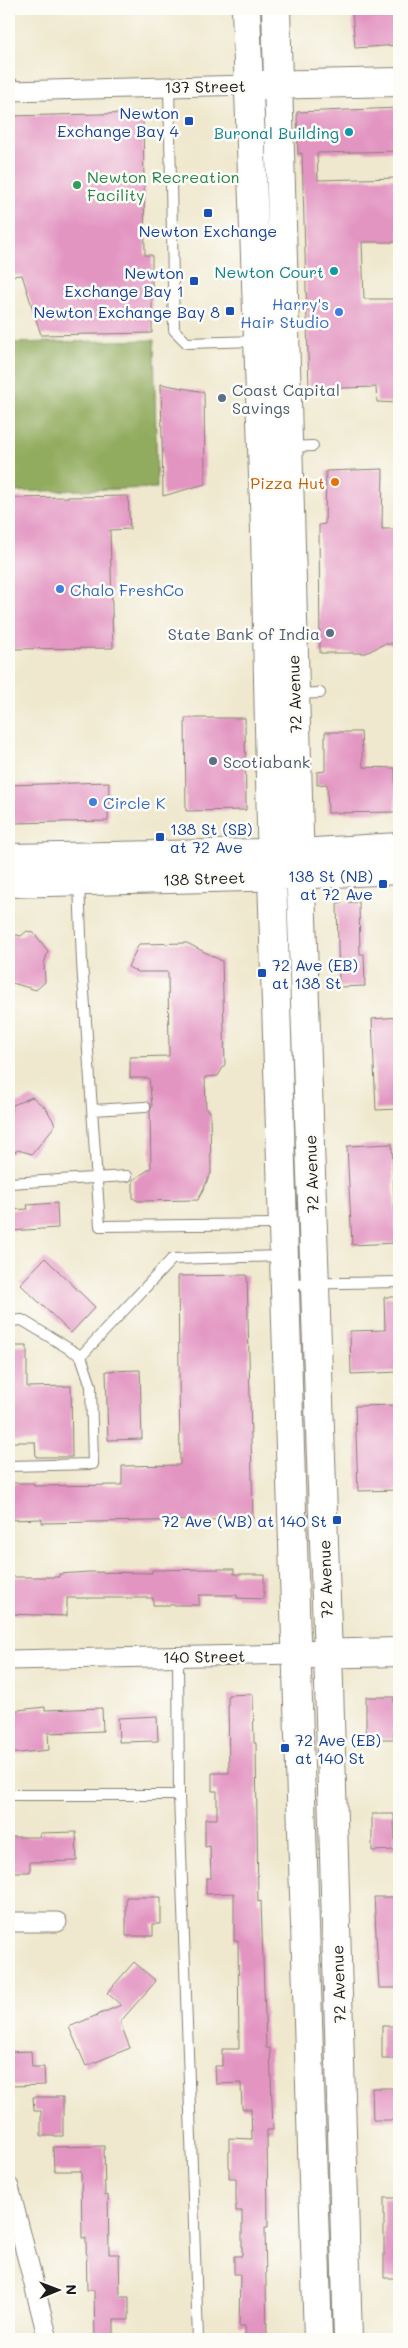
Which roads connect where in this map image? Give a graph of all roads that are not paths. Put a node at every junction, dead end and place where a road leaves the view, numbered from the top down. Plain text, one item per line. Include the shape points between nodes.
1 (246, 9) edge
2 (276, 9) edge
3 (399, 82) edge
4 (279, 84) junction
5 (249, 85) junction
6 (170, 86) junction
7 (9, 89) edge
8 (271, 341) junction
9 (399, 847) edge
10 (9, 858) edge
11 (300, 863) junction
12 (272, 864) junction
13 (399, 870) edge
14 (79, 881) junction
15 (9, 883) edge
16 (145, 1107) dead end
17 (93, 1110) junction
18 (127, 1176) dead end
19 (96, 1179) junction
20 (9, 1183) edge
21 (284, 1224) junction
22 (284, 1256) junction
23 (399, 1282) edge
24 (285, 1284) junction
25 (315, 1284) junction
26 (9, 1321) edge
27 (81, 1356) junction
28 (9, 1466) edge
29 (399, 1652) edge
30 (296, 1654) junction
31 (328, 1654) junction
32 (178, 1656) junction
33 (9, 1660) edge
34 (9, 1795) edge
35 (179, 1795) junction
36 (9, 1922) edge
37 (57, 1922) dead end
38 (9, 2188) edge
39 (48, 2339) edge
40 (198, 2339) edge
41 (318, 2339) edge
42 (348, 2339) edge

1 - 5 main road, 72 Avenue
2 - 4 main road, 72 Avenue
3 - 4 main road, 137 Street
4 - 5 main road, 137 Street
4 - 8 main road, 72 Avenue
5 - 6 street, 137 Street
5 - 8 main road, 72 Avenue
6 - 7 street, 137 Street
6 - 8 lane via 174,330 187,343
8 - 11 main road, 72 Avenue via 300,447 307,694
8 - 12 main road, 72 Avenue
9 - 11 main road, 138 Street
10 - 12 main road, 138 Street
11 - 12 main road, 138 Street
11 - 13 main road, 138 Street
11 - 25 main road, 72 Avenue
12 - 14 main road, 138 Street
12 - 21 main road, 72 Avenue
14 - 15 main road, 138 Street
14 - 17 lane
16 - 17 lane
17 - 19 lane
18 - 19 lane
19 - 20 lane
19 - 21 lane via 100,1226
21 - 22 main road, 72 Avenue
22 - 24 main road, 72 Avenue
22 - 27 lane via 172,1259
23 - 25 lane
24 - 25 lane
24 - 30 main road, 72 Avenue
25 - 31 main road, 72 Avenue
26 - 27 lane via 22,1320
27 - 28 lane via 90,1386 93,1464
29 - 31 main road, 140 Street
30 - 31 main road, 140 Street
30 - 32 street, 140 Street
30 - 41 main road, 72 Avenue
31 - 42 main road, 72 Avenue
32 - 33 street, 140 Street
32 - 35 lane
34 - 35 lane
35 - 40 lane
36 - 37 street
38 - 39 street

